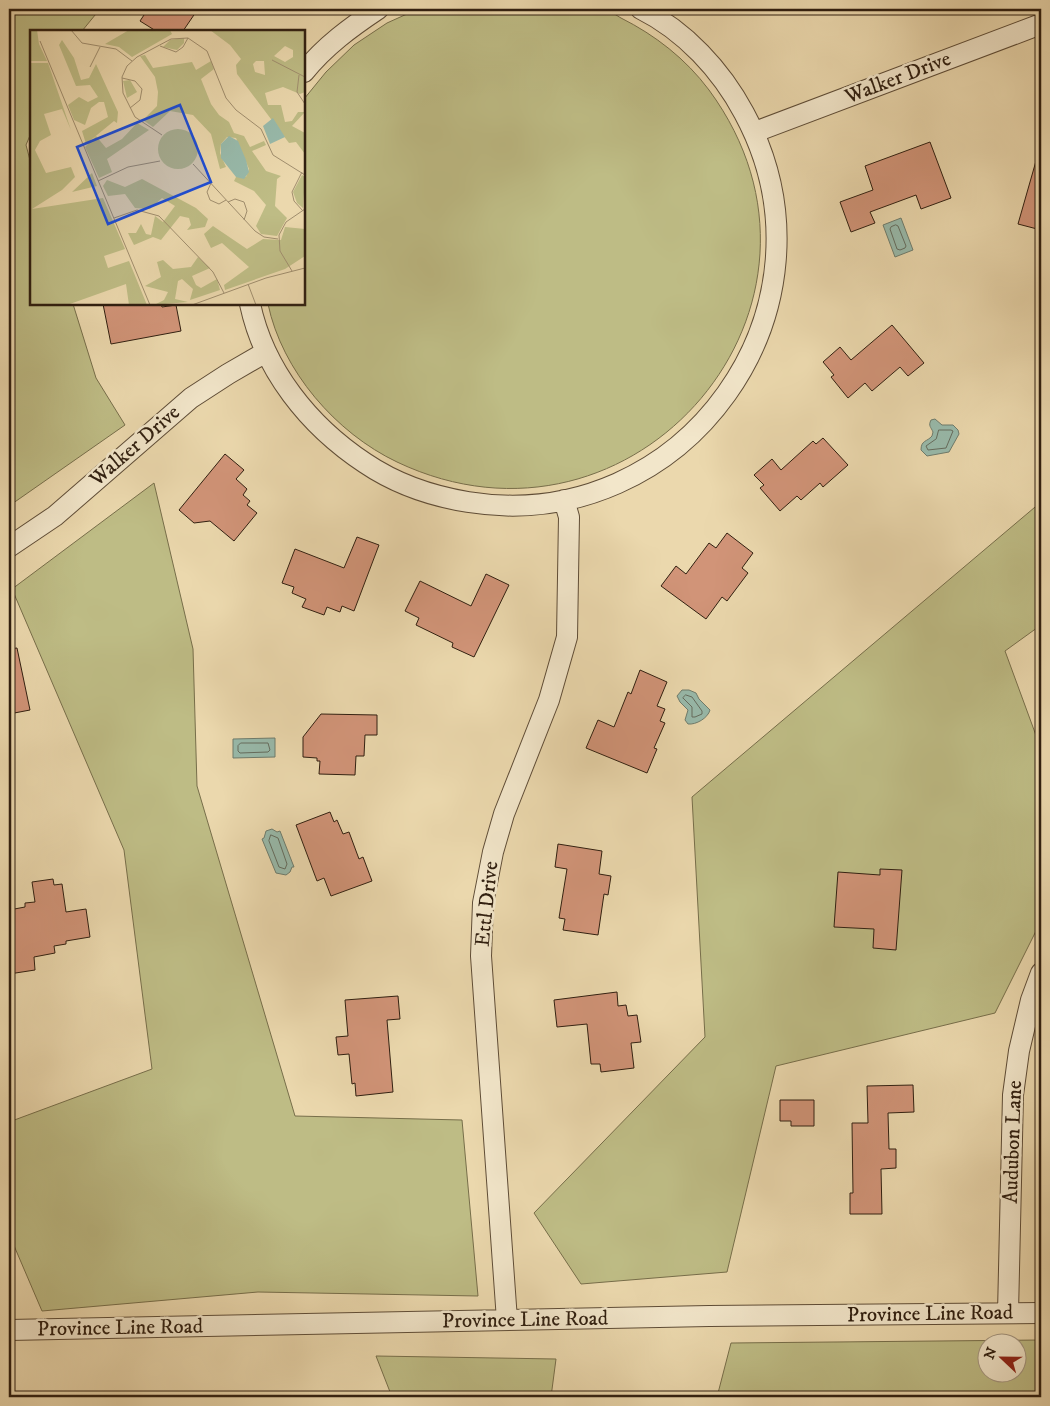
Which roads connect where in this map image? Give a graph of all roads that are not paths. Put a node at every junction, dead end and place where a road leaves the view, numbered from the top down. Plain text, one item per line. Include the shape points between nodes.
1 (378, 9) edge
2 (641, 9) edge
3 (1041, 24) edge
4 (305, 71) edge
5 (754, 132) junction
6 (250, 305) edge
7 (266, 352) junction
8 (564, 500) junction
9 (9, 547) edge
10 (1041, 973) edge
11 (1008, 1313) junction
12 (1041, 1313) edge
13 (507, 1320) junction
14 (9, 1330) edge

1 - 4 street via 344,32
2 - 5 street via 684,38 711,64 736,98
3 - 5 street, Walker Drive
5 - 8 street via 776,206 778,244 774,281 764,322 750,356 734,385 711,415 681,444 613,485
6 - 7 street
7 - 8 street via 294,399 318,427 347,452 378,472 412,488 448,499 481,504 527,506
7 - 9 street, Walker Drive via 191,398 55,516
8 - 13 street, Ettl Drive via 569,518 567,638 550,700 498,833 483,904 481,956
10 - 11 street, Audubon Lane via 1019,1050 1013,1095
11 - 12 street, Province Line Road
11 - 13 street, Province Line Road
13 - 14 street, Province Line Road

